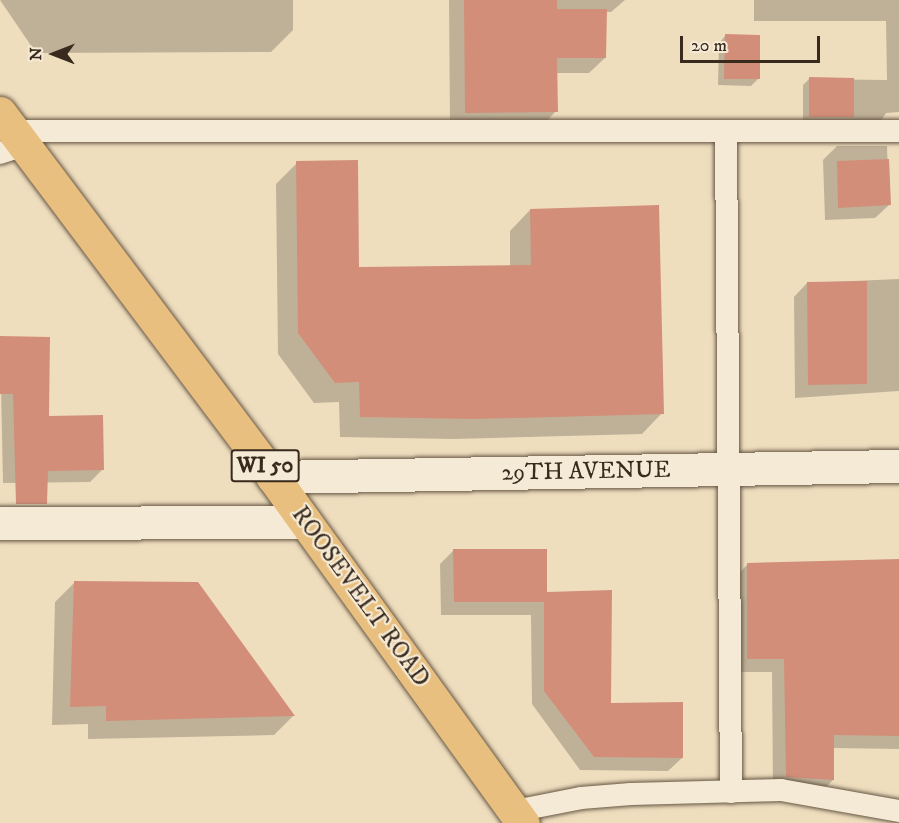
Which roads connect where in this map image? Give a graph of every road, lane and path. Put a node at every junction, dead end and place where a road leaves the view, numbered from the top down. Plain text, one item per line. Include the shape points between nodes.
1 (899, 130) edge
2 (726, 131) junction
3 (9, 135) edge
4 (899, 466) edge
5 (729, 469) junction
6 (273, 477) junction
7 (305, 522) junction
8 (0, 523) edge
9 (731, 792) junction
10 (899, 811) edge
11 (519, 817) edge

1 - 2 lane
2 - 3 lane
2 - 5 lane
3 - 6 main road, ROOSEVELT ROAD / WI 50
4 - 5 street, 29TH AVENUE
5 - 6 street, 29TH AVENUE
5 - 9 lane
6 - 7 main road, ROOSEVELT ROAD / WI 50
7 - 8 street
7 - 11 main road, ROOSEVELT ROAD / WI 50
9 - 10 lane via 781,790
9 - 11 lane via 582,798

